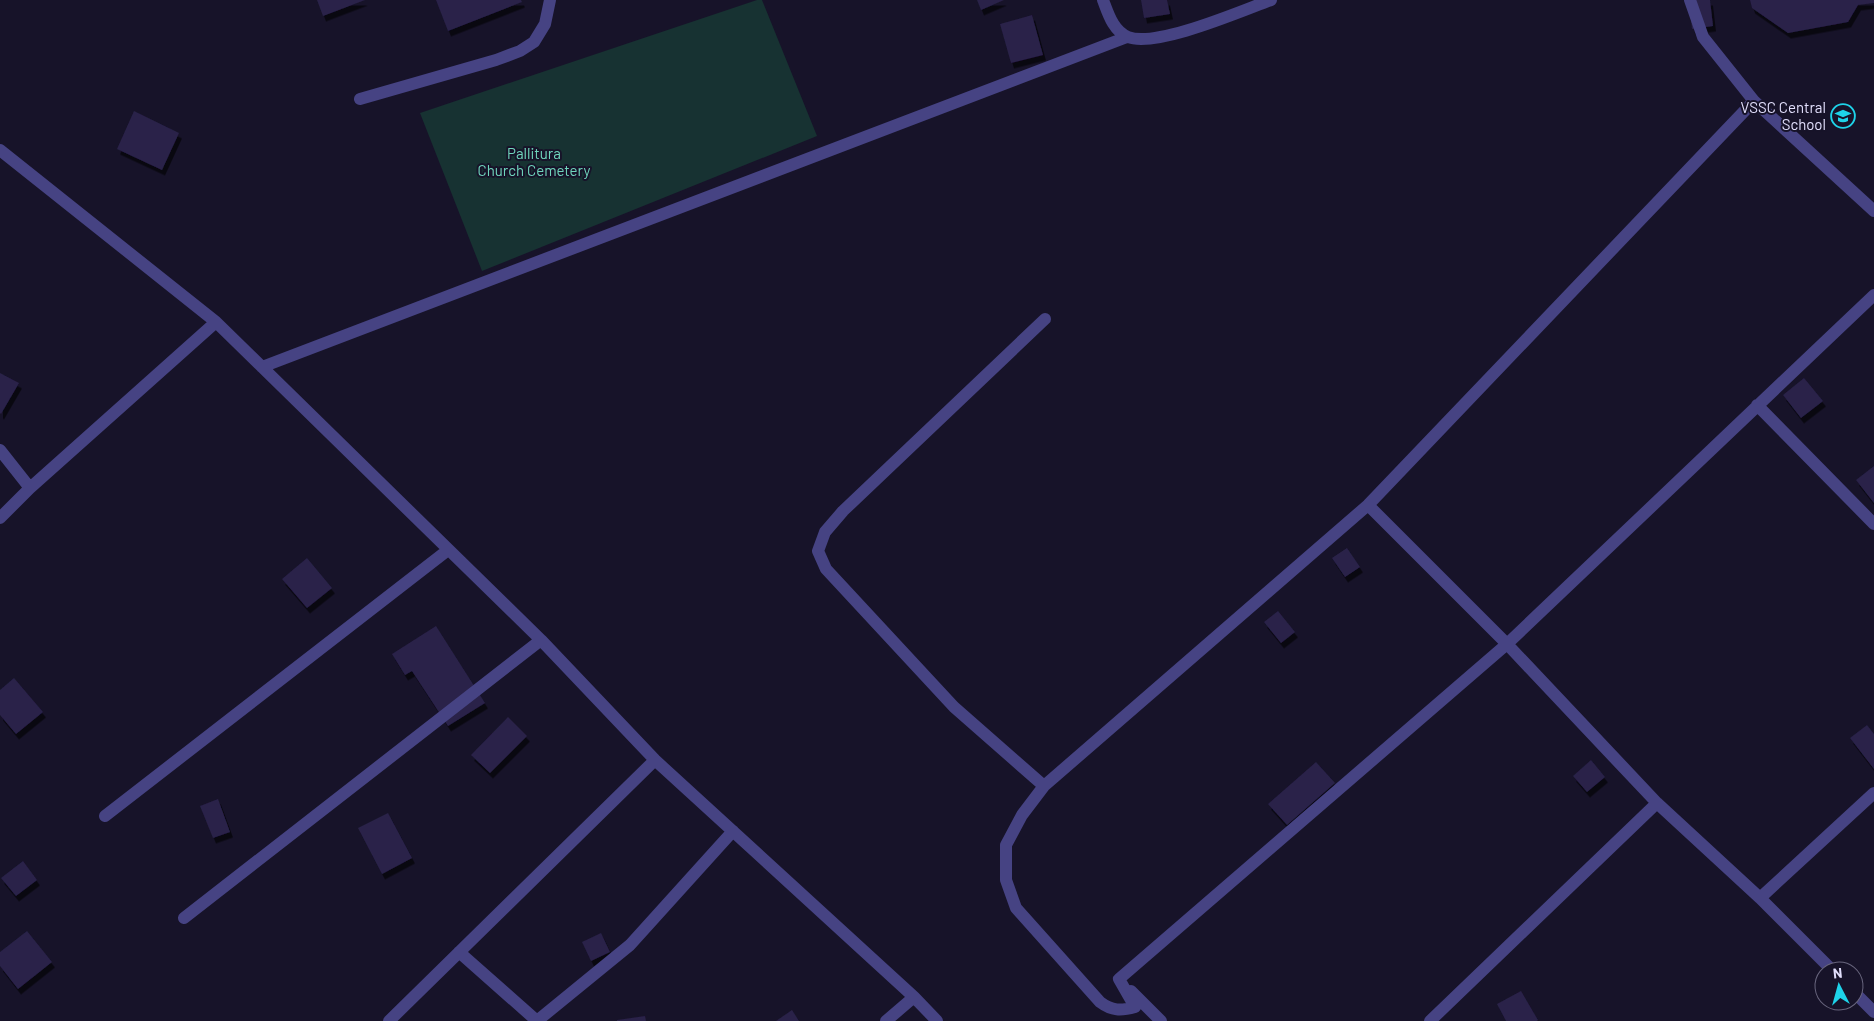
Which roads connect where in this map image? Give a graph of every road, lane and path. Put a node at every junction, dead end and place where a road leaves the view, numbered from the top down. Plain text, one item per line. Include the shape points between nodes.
1 (550, 0) edge
2 (1103, 0) edge
3 (1271, 0) edge
4 (1690, 0) edge
5 (1127, 37) junction
6 (360, 99) dead end
7 (1754, 101) junction
8 (0, 150) edge
9 (1874, 211) edge
10 (1874, 295) edge
11 (1044, 319) dead end
12 (216, 322) junction
13 (262, 367) junction
14 (1757, 405) junction
15 (0, 450) edge
16 (30, 488) junction
17 (1368, 505) junction
18 (0, 518) edge
19 (1874, 524) edge
20 (448, 550) junction
21 (541, 640) junction
22 (1506, 644) junction
23 (655, 760) junction
24 (1044, 786) junction
25 (1874, 793) edge
26 (1657, 803) junction
27 (105, 816) dead end
28 (733, 831) junction
29 (1760, 898) junction
30 (184, 918) dead end
31 (459, 952) junction
32 (1824, 961) edge
33 (1119, 979) junction
34 (914, 997) junction
35 (1864, 1002) edge
36 (1874, 1012) edge
37 (388, 1021) edge
38 (537, 1021) edge
39 (886, 1021) edge
40 (937, 1021) edge
41 (1161, 1021) edge
42 (1430, 1021) edge

1 - 6 street via 545,24 534,42 520,51
2 - 5 street via 1112,23
3 - 5 street via 1174,35 1144,39
4 - 7 street via 1703,37
5 - 13 street
7 - 9 street
7 - 17 street
8 - 12 street
10 - 14 street
11 - 24 street via 843,511 824,532 818,551 826,570 954,707
12 - 13 street
12 - 16 street
13 - 20 street
14 - 19 street
14 - 22 street
15 - 16 street
16 - 18 street
17 - 22 street
17 - 24 street
20 - 21 street
20 - 27 street
21 - 23 street
21 - 30 street
22 - 26 street
22 - 33 street
23 - 28 street
23 - 31 street
24 - 33 street via 1022,815 1006,845 1006,880 1016,908 1100,1002 1109,1009 1122,1011 1136,1007
25 - 29 street
26 - 29 street
26 - 42 street
28 - 34 street
28 - 38 street via 630,945
29 - 32 street
31 - 37 street
31 - 38 street
33 - 41 street
34 - 39 street
34 - 40 street
35 - 36 street

